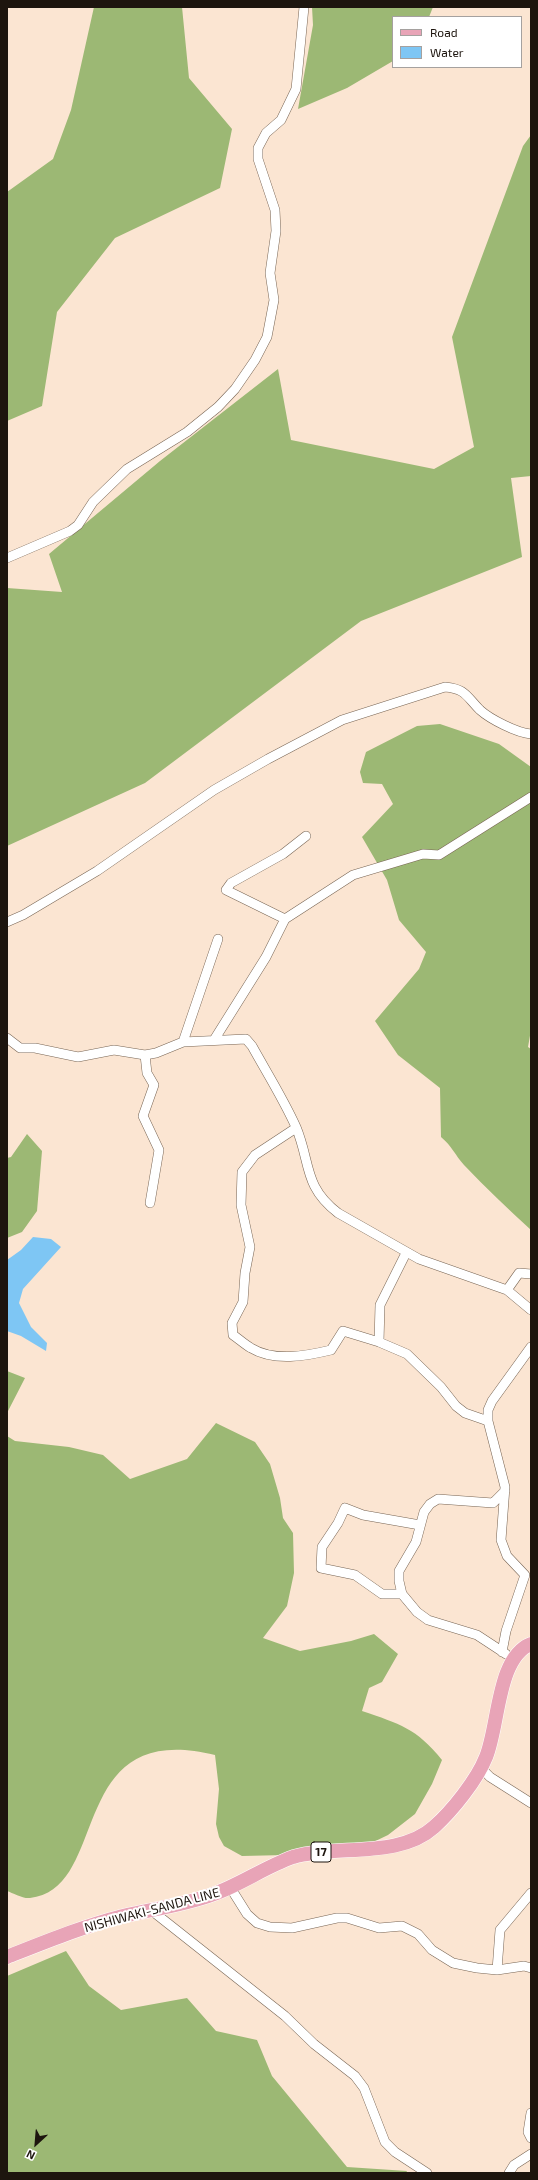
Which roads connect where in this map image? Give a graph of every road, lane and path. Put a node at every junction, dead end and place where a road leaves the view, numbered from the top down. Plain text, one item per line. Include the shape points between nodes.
1 (304, 7) edge
2 (7, 558) edge
3 (531, 734) edge
4 (531, 797) edge
5 (306, 836) dead end
6 (285, 919) junction
7 (7, 922) edge
8 (218, 939) dead end
9 (7, 1038) edge
10 (214, 1040) junction
11 (183, 1042) junction
12 (145, 1055) junction
13 (296, 1128) junction
14 (150, 1202) dead end
15 (406, 1253) junction
16 (531, 1274) edge
17 (507, 1290) junction
18 (531, 1310) edge
19 (379, 1342) junction
20 (531, 1347) edge
21 (488, 1421) junction
22 (505, 1491) junction
23 (420, 1525) junction
24 (402, 1594) junction
25 (531, 1644) edge
26 (507, 1655) junction
27 (481, 1768) junction
28 (531, 1803) edge
29 (230, 1887) junction
30 (531, 1893) edge
31 (151, 1910) junction
32 (7, 1957) edge
33 (531, 1968) edge
34 (498, 1970) junction
35 (531, 2113) edge
36 (531, 2138) edge
37 (531, 2154) edge
38 (427, 2173) edge
39 (509, 2173) edge

1 - 2 street via 296,89 281,120 266,133 258,148 258,159 275,210 276,231 270,273 274,300 272,315 267,336 256,360 218,407 187,432 127,469 93,502 78,525 70,531
3 - 7 street via 508,727 481,710 467,694 457,688 445,687 342,720 214,790 97,871
4 - 6 street via 439,855 423,854 353,875
5 - 6 street via 283,854 230,883 226,890
6 - 10 street via 266,958
8 - 11 street
9 - 12 street via 20,1048 35,1048 68,1056 78,1057 114,1050
10 - 11 street
10 - 13 street via 246,1039
11 - 12 street
12 - 14 street via 147,1073 154,1085 142,1116 159,1150
13 - 15 street via 314,1186 320,1197 338,1213
13 - 19 street via 255,1155 242,1172 241,1205 250,1247 243,1302 232,1323 233,1335 252,1349 277,1356 306,1356 331,1350 344,1331
15 - 17 street
15 - 19 street via 380,1305
16 - 17 street via 519,1273
17 - 18 street
19 - 21 street via 407,1354 464,1413
20 - 21 street via 492,1401 488,1410
21 - 22 street
22 - 23 street via 493,1502 438,1499 430,1504
22 - 26 street via 502,1540 507,1556 525,1575 506,1631
23 - 24 street via 416,1542 399,1571 398,1581
23 - 24 street via 363,1515 345,1508 338,1524 322,1547 321,1568 355,1575 382,1594
24 - 26 street via 417,1612 428,1620 476,1636
25 - 26 main road, NISHIWAKI-SANDA LINE / 17
26 - 27 main road, NISHIWAKI-SANDA LINE / 17 via 506,1673 492,1741
27 - 28 street via 490,1778
27 - 29 main road, NISHIWAKI-SANDA LINE / 17 via 467,1789 435,1826 416,1839 386,1846 294,1857
29 - 31 main road, NISHIWAKI-SANDA LINE / 17 via 187,1902
29 - 34 street via 247,1914 257,1923 270,1927 292,1928 348,1918 379,1928 402,1926 418,1934 432,1950 453,1963
30 - 34 street via 500,1930
31 - 32 main road, NISHIWAKI-SANDA LINE / 17 via 100,1922
31 - 38 street via 356,2076 364,2088 385,2142 395,2152
33 - 34 street via 524,1966
35 - 36 street via 528,2132
37 - 39 street via 514,2165

